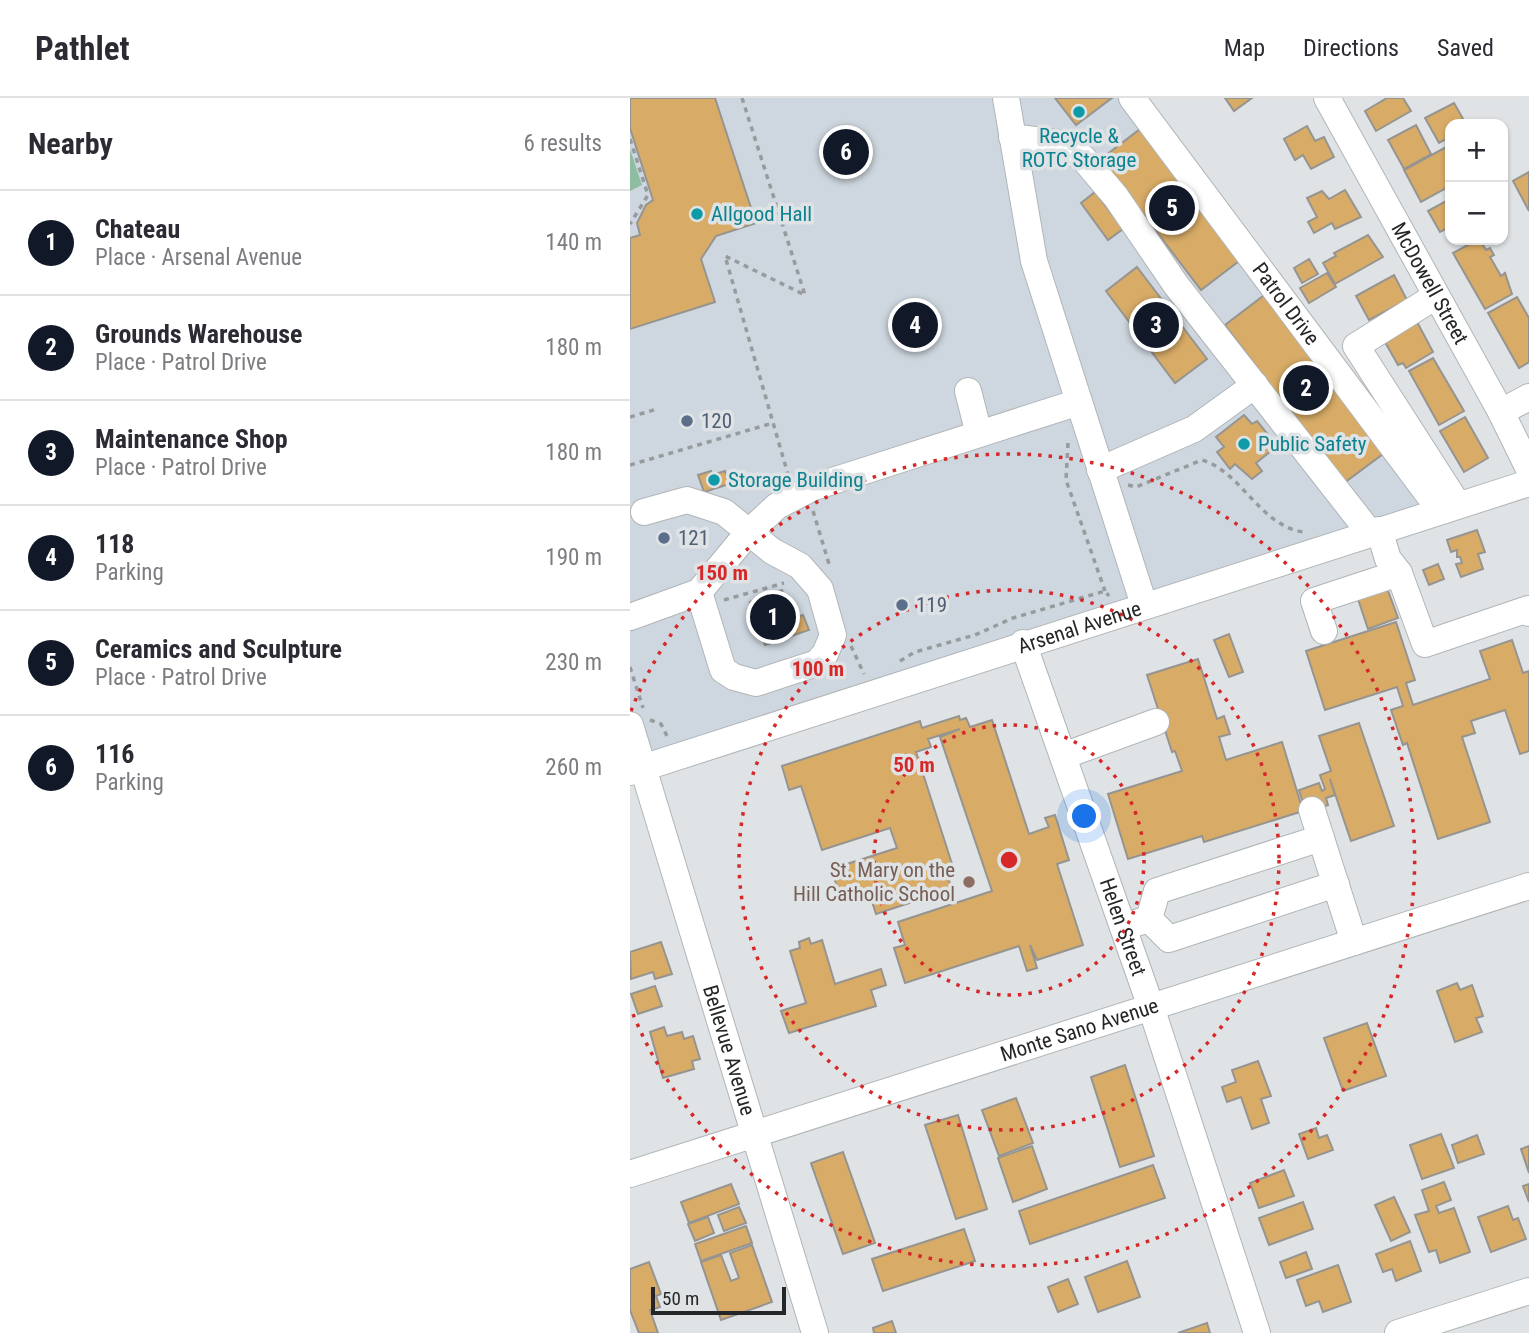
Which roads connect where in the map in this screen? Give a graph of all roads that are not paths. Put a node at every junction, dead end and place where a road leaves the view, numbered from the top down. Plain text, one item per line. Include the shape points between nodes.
1 (1006, 98) edge
2 (1132, 98) edge
3 (1327, 98) edge
4 (1013, 137) junction
5 (1436, 296) junction
6 (1255, 385) junction
7 (968, 391) dead end
8 (1529, 397) edge
9 (1079, 402) junction
10 (1502, 412) junction
11 (979, 434) junction
12 (1529, 469) edge
13 (1112, 476) junction
14 (1529, 483) edge
15 (1449, 507) junction
16 (645, 512) dead end
17 (1374, 532) junction
18 (748, 533) junction
19 (1399, 573) junction
20 (708, 597) junction
21 (1144, 605) junction
22 (1529, 610) edge
23 (630, 617) edge
24 (1324, 631) dead end
25 (1023, 643) junction
26 (1156, 722) dead end
27 (630, 725) edge
28 (1063, 756) junction
29 (636, 770) edge
30 (1312, 810) dead end
31 (1321, 838) junction
32 (1336, 884) junction
33 (1529, 886) edge
34 (1149, 919) junction
35 (1123, 927) junction
36 (1354, 942) junction
37 (1151, 1007) junction
38 (754, 1134) junction
39 (630, 1174) edge
40 (1529, 1291) edge
41 (815, 1333) edge
42 (1257, 1333) edge
43 (1398, 1333) edge

1 - 4 street
2 - 15 street, Patrol Drive
3 - 5 street, McDowell Street
4 - 6 street via 1058,142 1083,158
4 - 9 street via 1034,261
5 - 10 street, McDowell Street
5 - 15 street via 1356,346
6 - 13 street via 1194,429
6 - 17 street
7 - 11 street
8 - 10 street
9 - 11 street
9 - 13 street
10 - 12 street, McDowell Street
11 - 18 street via 814,487 777,506
13 - 21 street
14 - 15 street, Arsenal Avenue
15 - 17 street, Arsenal Avenue
16 - 18 street via 687,500 724,512
17 - 19 street
17 - 21 street, Arsenal Avenue
18 - 20 street
18 - 20 street via 800,566 820,589 833,635 825,654 817,663 756,683 734,677 723,670
19 - 22 street via 1425,644
19 - 24 street via 1314,601
20 - 23 street
21 - 25 street, Arsenal Avenue
25 - 28 street, Helen Street
25 - 29 street, Arsenal Avenue
26 - 28 street
27 - 29 street, Bellevue Avenue
28 - 35 street, Helen Street
29 - 38 street, Bellevue Avenue
30 - 31 street
31 - 32 street
31 - 34 street via 1157,891
32 - 34 street via 1169,939
32 - 36 street
33 - 36 street, Monte Sano Avenue
34 - 35 street
35 - 37 street, Helen Street
36 - 37 street, Monte Sano Avenue
37 - 38 street, Monte Sano Avenue
37 - 42 street, Helen Street
38 - 39 street, Monte Sano Avenue
38 - 41 street, Bellevue Avenue
40 - 43 street

